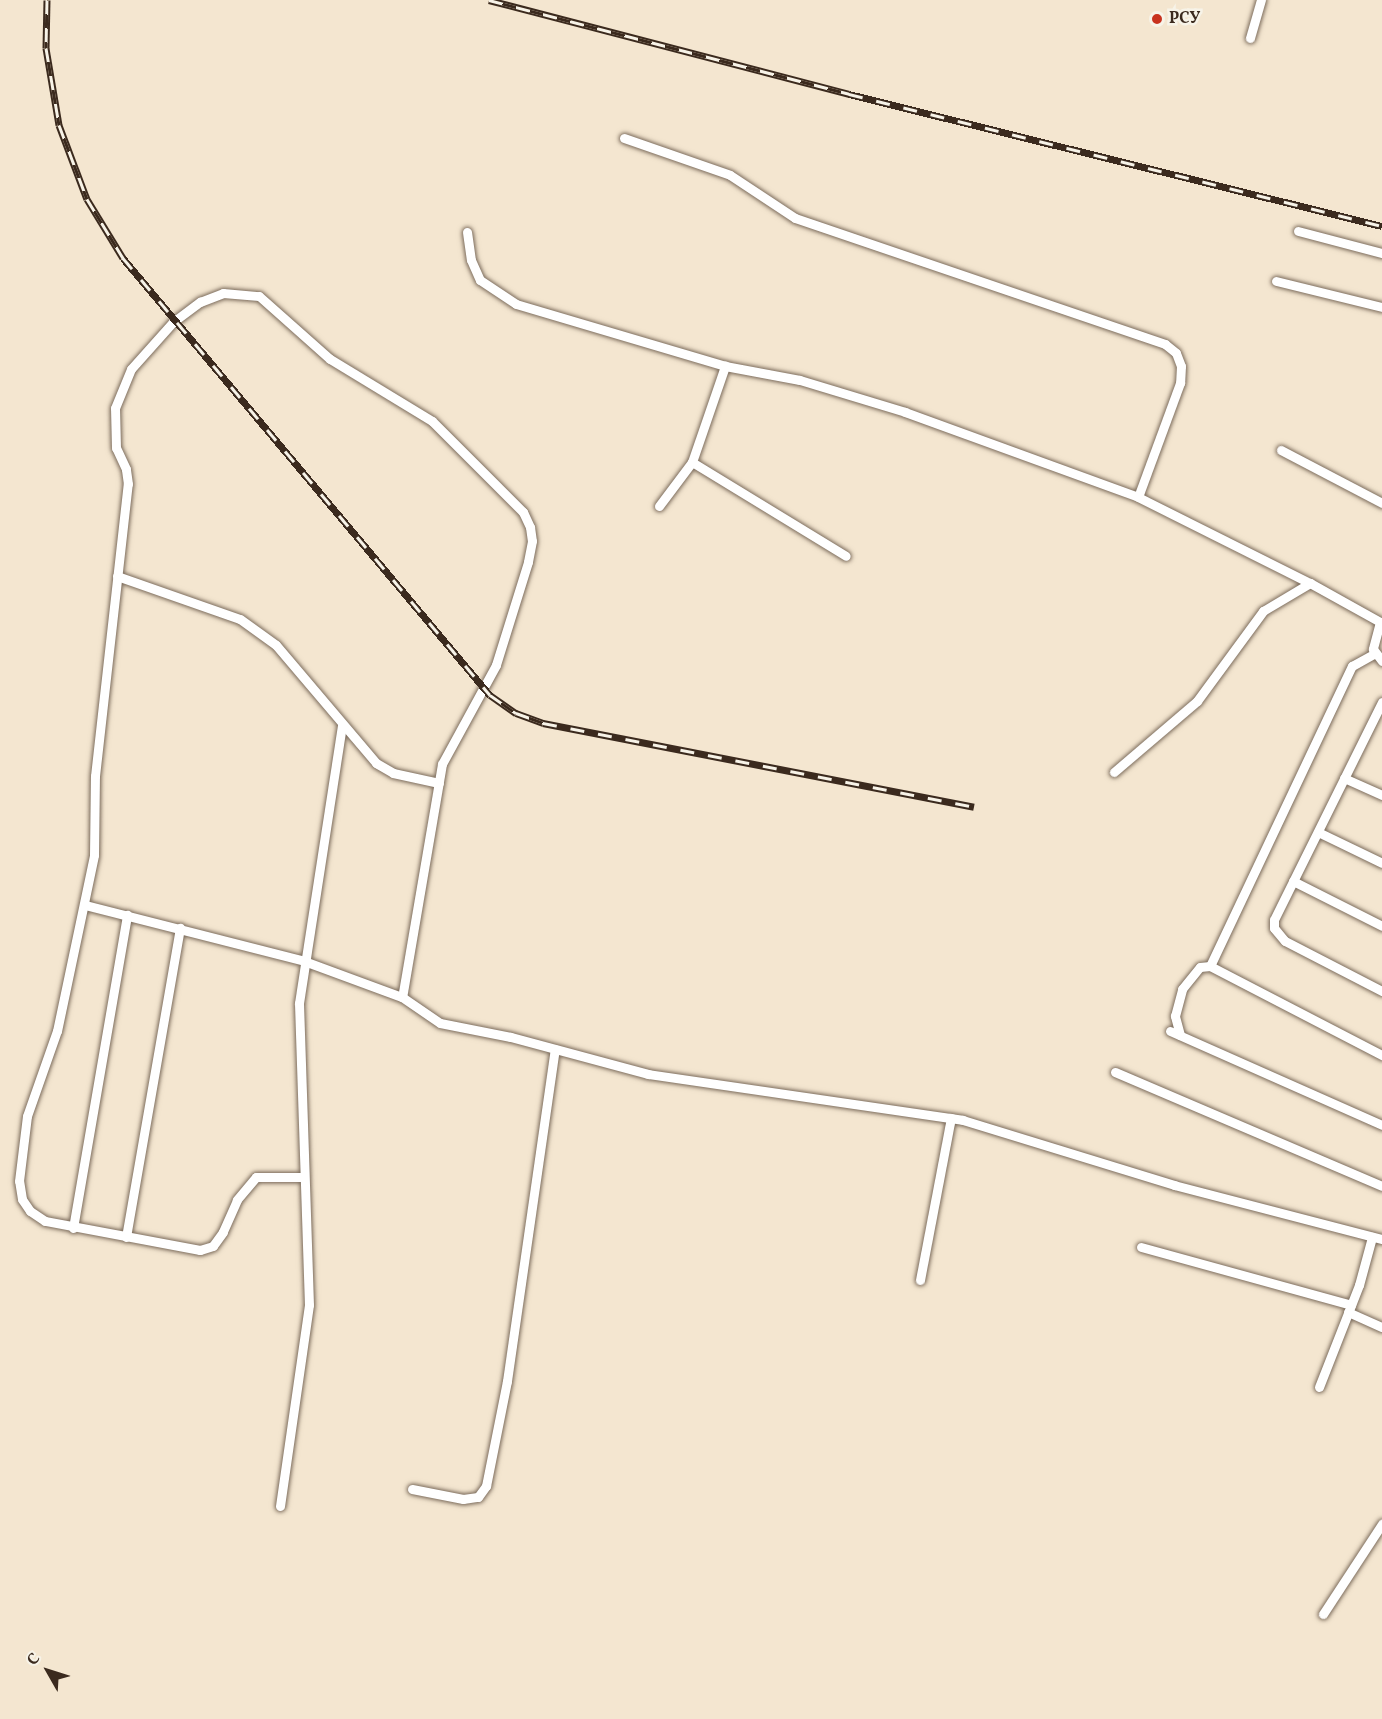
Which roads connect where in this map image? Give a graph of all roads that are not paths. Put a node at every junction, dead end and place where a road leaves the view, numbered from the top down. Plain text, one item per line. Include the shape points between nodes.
1 (1261, 0) edge
2 (1250, 38) dead end
3 (624, 138) dead end
4 (1298, 231) dead end
5 (467, 232) dead end
6 (1382, 254) edge
7 (1276, 282) dead end
8 (1382, 307) edge
9 (725, 366) junction
10 (1281, 450) dead end
11 (692, 462) junction
12 (1138, 497) junction
13 (1382, 502) edge
14 (659, 506) dead end
15 (846, 556) dead end
16 (117, 576) junction
17 (1310, 583) junction
18 (1381, 620) edge
19 (1375, 653) junction
20 (1382, 661) edge
21 (1382, 702) edge
22 (342, 724) junction
23 (1114, 772) dead end
24 (1344, 778) junction
25 (439, 783) junction
26 (1382, 795) edge
27 (1318, 832) junction
28 (1382, 863) edge
29 (1293, 881) junction
30 (84, 905) junction
31 (127, 915) junction
32 (1382, 926) edge
33 (180, 928) junction
34 (304, 961) junction
35 (1210, 966) junction
36 (1382, 991) edge
37 (402, 997) junction
38 (1170, 1031) dead end
39 (1180, 1035) junction
40 (555, 1049) junction
41 (1382, 1055) edge
42 (1115, 1072) dead end
43 (951, 1118) junction
44 (1382, 1125) edge
45 (304, 1177) junction
46 (1382, 1186) edge
47 (73, 1228) junction
48 (126, 1237) junction
49 (1377, 1238) edge
50 (1141, 1247) dead end
51 (920, 1280) dead end
52 (1350, 1308) junction
53 (1382, 1328) edge
54 (1318, 1387) dead end
55 (412, 1489) dead end
56 (280, 1506) dead end
57 (1382, 1524) edge
58 (1323, 1614) dead end

1 - 2 lane
3 - 12 lane via 730,175 795,218 1165,344 1176,353 1181,366 1180,383
4 - 6 lane
5 - 9 lane via 471,260 480,280 500,297
7 - 8 lane
9 - 11 lane
9 - 12 lane via 800,380 896,409
10 - 13 lane
11 - 14 lane
11 - 15 lane
12 - 17 lane
16 - 22 lane via 240,619 276,645
16 - 25 lane via 128,484 112,429 119,390 131,369 184,312 223,293 260,296 330,359 442,429 523,512 530,526 528,562 496,665 450,743
16 - 30 lane via 95,776 94,855
17 - 18 lane
17 - 23 lane via 1263,611 1197,701
18 - 19 lane
19 - 20 lane
19 - 35 lane via 1352,666
21 - 24 lane
22 - 25 lane via 376,763 393,773
22 - 34 lane
24 - 26 lane
24 - 27 lane
25 - 37 lane
27 - 28 lane
27 - 29 lane
29 - 32 lane
29 - 36 lane via 1274,920 1278,935
30 - 31 lane
30 - 47 lane via 57,1031 27,1116 19,1181 22,1198 30,1211 45,1221
31 - 33 lane
31 - 47 lane
33 - 34 lane
33 - 48 lane
34 - 37 lane
34 - 45 lane via 298,1030
35 - 39 lane via 1200,967 1182,989 1175,1016
35 - 41 lane
37 - 40 lane via 440,1023
38 - 39 lane
39 - 44 lane
40 - 43 lane via 648,1074
40 - 55 lane via 507,1381 486,1485 482,1494 472,1499
42 - 46 lane
43 - 49 lane via 1174,1185
43 - 51 lane
45 - 48 lane via 256,1177 237,1200 213,1246 200,1250
45 - 56 lane via 309,1305
47 - 48 lane
49 - 52 lane
50 - 52 lane
52 - 53 lane
52 - 54 lane
57 - 58 lane

